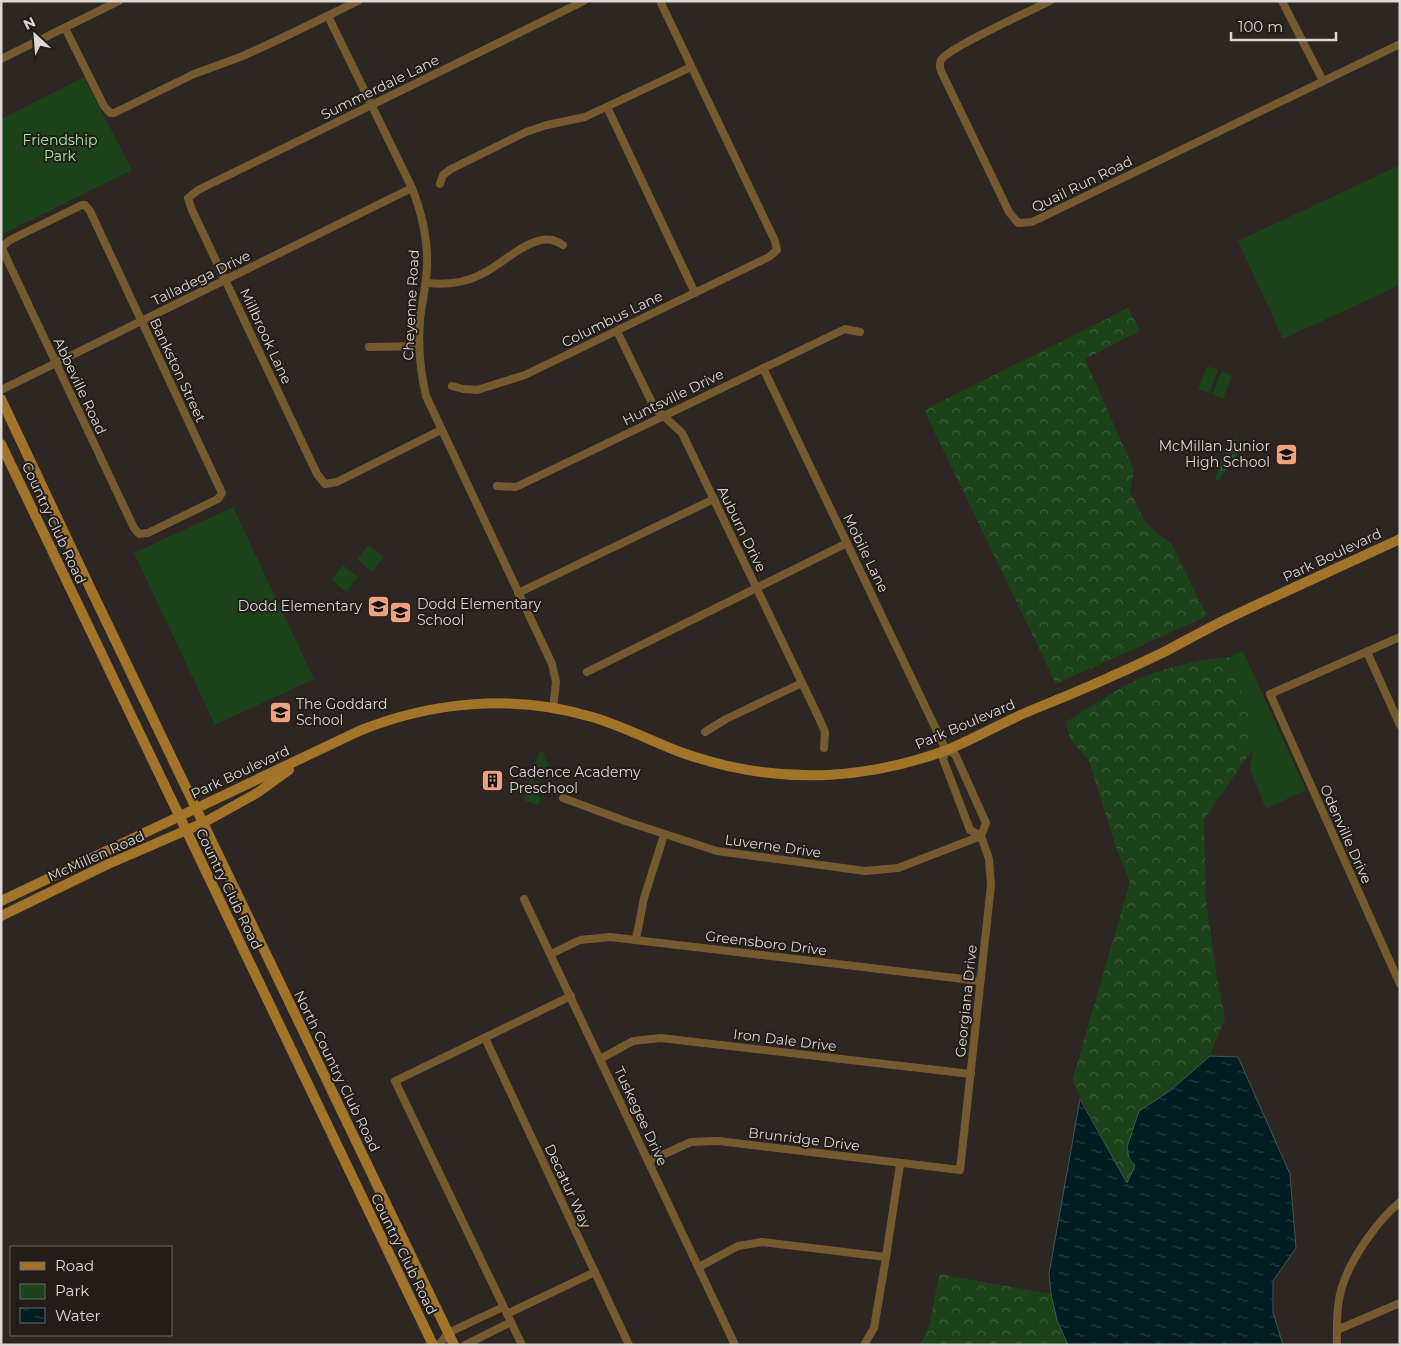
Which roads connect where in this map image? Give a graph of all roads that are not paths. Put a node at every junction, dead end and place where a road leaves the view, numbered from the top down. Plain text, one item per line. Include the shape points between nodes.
1 (119, 1) edge
2 (358, 1) edge
3 (584, 1) edge
4 (660, 1) edge
5 (1050, 1) edge
6 (1282, 1) edge
7 (328, 16) junction
8 (65, 28) junction
9 (1400, 44) edge
10 (1, 59) edge
11 (690, 67) junction
12 (1323, 81) junction
13 (372, 104) junction
14 (607, 107) junction
15 (440, 184) dead end
16 (412, 188) junction
17 (188, 198) joint
18 (563, 244) dead end
19 (3, 246) joint
20 (226, 280) junction
21 (426, 283) junction
22 (696, 292) junction
23 (141, 322) junction
24 (617, 331) junction
25 (860, 332) dead end
26 (419, 346) junction
27 (369, 347) dead end
28 (55, 364) junction
29 (764, 368) junction
30 (452, 386) dead end
31 (1, 390) edge
32 (1, 399) edge
33 (664, 415) junction
34 (441, 430) junction
35 (1, 444) edge
36 (497, 486) dead end
37 (714, 500) junction
38 (139, 534) joint
39 (1400, 539) edge
40 (847, 543) junction
41 (756, 587) junction
42 (518, 593) junction
43 (114, 636) junction
44 (1400, 637) edge
45 (97, 644) junction
46 (1367, 652) junction
47 (587, 672) dead end
48 (802, 683) junction
49 (553, 708) junction
50 (1400, 725) edge
51 (705, 732) dead end
52 (824, 748) dead end
53 (946, 750) junction
54 (313, 752) junction
55 (563, 798) dead end
56 (196, 808) junction
57 (179, 816) junction
58 (203, 823) junction
59 (186, 831) junction
60 (664, 835) junction
61 (981, 836) junction
62 (524, 899) dead end
63 (1, 901) edge
64 (1, 916) edge
65 (636, 940) junction
66 (551, 954) junction
67 (1396, 966) edge
68 (980, 981) junction
69 (1400, 984) edge
70 (571, 996) junction
71 (485, 1038) junction
72 (600, 1059) junction
73 (971, 1074) junction
74 (649, 1161) junction
75 (900, 1164) junction
76 (960, 1170) joint
77 (380, 1192) junction
78 (363, 1200) junction
79 (1400, 1202) edge
80 (886, 1257) junction
81 (699, 1267) junction
82 (595, 1272) junction
83 (1400, 1303) edge
84 (505, 1310) junction
85 (510, 1322) junction
86 (1337, 1330) junction
87 (448, 1333) junction
88 (433, 1345) edge
89 (439, 1345) edge
90 (454, 1345) edge
91 (465, 1345) edge
92 (522, 1345) edge
93 (629, 1345) edge
94 (735, 1345) edge
95 (864, 1345) edge
96 (1337, 1345) edge

1 - 8 street
2 - 7 street
3 - 13 street, Summerdale Lane
4 - 11 street
5 - 12 street, Quail Run Road via 956,48 941,60 940,66 1008,212 1018,223 1032,222
6 - 12 street
7 - 8 street via 243,56 194,74 119,112 110,113
7 - 13 street, Cheyenne Road
8 - 10 street
9 - 12 street, Quail Run Road
11 - 14 street
11 - 22 street, Columbus Lane via 777,250 770,257
13 - 16 street, Cheyenne Road
13 - 17 street, Summerdale Lane via 198,190
14 - 15 street via 585,117 526,132 451,169 443,175
14 - 22 street
16 - 20 street, Talladega Drive
16 - 21 street, Cheyenne Road via 426,235
17 - 20 street, Millbrook Lane
18 - 21 street via 551,240 533,242 479,276 456,283
19 - 23 street, Bankston Street via 77,207 85,206
19 - 28 street, Abbeville Road
20 - 23 street, Talladega Drive
20 - 34 street, Millbrook Lane via 324,484 337,482
21 - 26 street, Cheyenne Road
22 - 24 street, Columbus Lane
23 - 28 street, Talladega Drive
23 - 38 street, Bankston Street via 222,493 218,499 148,533
24 - 30 street, Columbus Lane via 502,383 476,390
24 - 33 street, Auburn Drive via 654,407
25 - 29 street, Huntsville Drive via 845,329
26 - 27 street
26 - 34 street, Cheyenne Road via 426,396
28 - 31 street, Talladega Drive
28 - 38 street, Abbeville Road
29 - 33 street, Huntsville Drive
29 - 40 street, Mobile Lane
32 - 43 main road, Country Club Road
33 - 36 street, Huntsville Drive via 516,487
33 - 37 street, Auburn Drive via 682,433
34 - 42 street, Cheyenne Road
35 - 45 main road, Country Club Road
37 - 41 street, Auburn Drive
37 - 42 street
39 - 53 main road, Park Boulevard
40 - 41 street
40 - 53 street, Mobile Lane
41 - 47 street
41 - 48 street, Auburn Drive
42 - 49 street, Cheyenne Road via 555,673
43 - 45 main road
43 - 56 main road, Country Club Road
44 - 46 street
45 - 57 main road, Country Club Road
46 - 50 street
46 - 67 street, Odenville Drive via 1270,694
48 - 51 street
48 - 52 street, Auburn Drive via 825,732
49 - 53 main road, Park Boulevard via 608,722 695,757 761,772 846,773 897,764
49 - 54 main road, Park Boulevard via 496,704 439,708 367,727
53 - 61 street, Georgiana Drive via 943,759 970,830
53 - 61 street, Georgiana Drive via 955,754 986,823
54 - 56 main road, Park Boulevard
54 - 58 main road, Park Boulevard via 257,793
55 - 60 street, Luverne Drive
56 - 57 main road, Park Boulevard
56 - 58 main road, North Country Club Road
57 - 59 main road, Country Club Road
57 - 63 main road, McMillen Road
58 - 59 main road, McMillen Road
58 - 77 main road, North Country Club Road
59 - 64 main road, McMillen Road via 106,865
59 - 78 main road, Country Club Road
60 - 61 street, Luverne Drive via 717,851 865,870 898,868
60 - 65 street via 644,898
61 - 68 street, Georgiana Drive via 991,886
62 - 66 street, Tuskegee Drive
65 - 66 street, Greensboro Drive via 610,937 580,940
65 - 68 street, Greensboro Drive
66 - 70 street, Tuskegee Drive
67 - 69 street, Odenville Drive
68 - 73 street, Georgiana Drive
70 - 71 street
70 - 72 street, Tuskegee Drive
71 - 82 street, Decatur Way
71 - 84 street via 395,1081
72 - 73 street, Iron Dale Drive via 633,1041 660,1038
72 - 74 street, Tuskegee Drive
73 - 76 street, Georgiana Drive
74 - 75 street, Brunridge Drive via 691,1142 718,1141
74 - 81 street, Tuskegee Drive
75 - 76 street, Brunridge Drive
75 - 80 street
77 - 78 main road
77 - 87 main road, North Country Club Road
78 - 88 main road, Country Club Road
79 - 86 street via 1364,1241 1343,1284
80 - 81 street via 762,1242 738,1246
80 - 95 street via 874,1328
81 - 94 street, Tuskegee Drive
82 - 84 street
82 - 93 street, Decatur Way
83 - 86 street
84 - 85 street
84 - 87 street
85 - 91 street
85 - 92 street
86 - 96 street
87 - 89 street
87 - 90 main road, North Country Club Road

